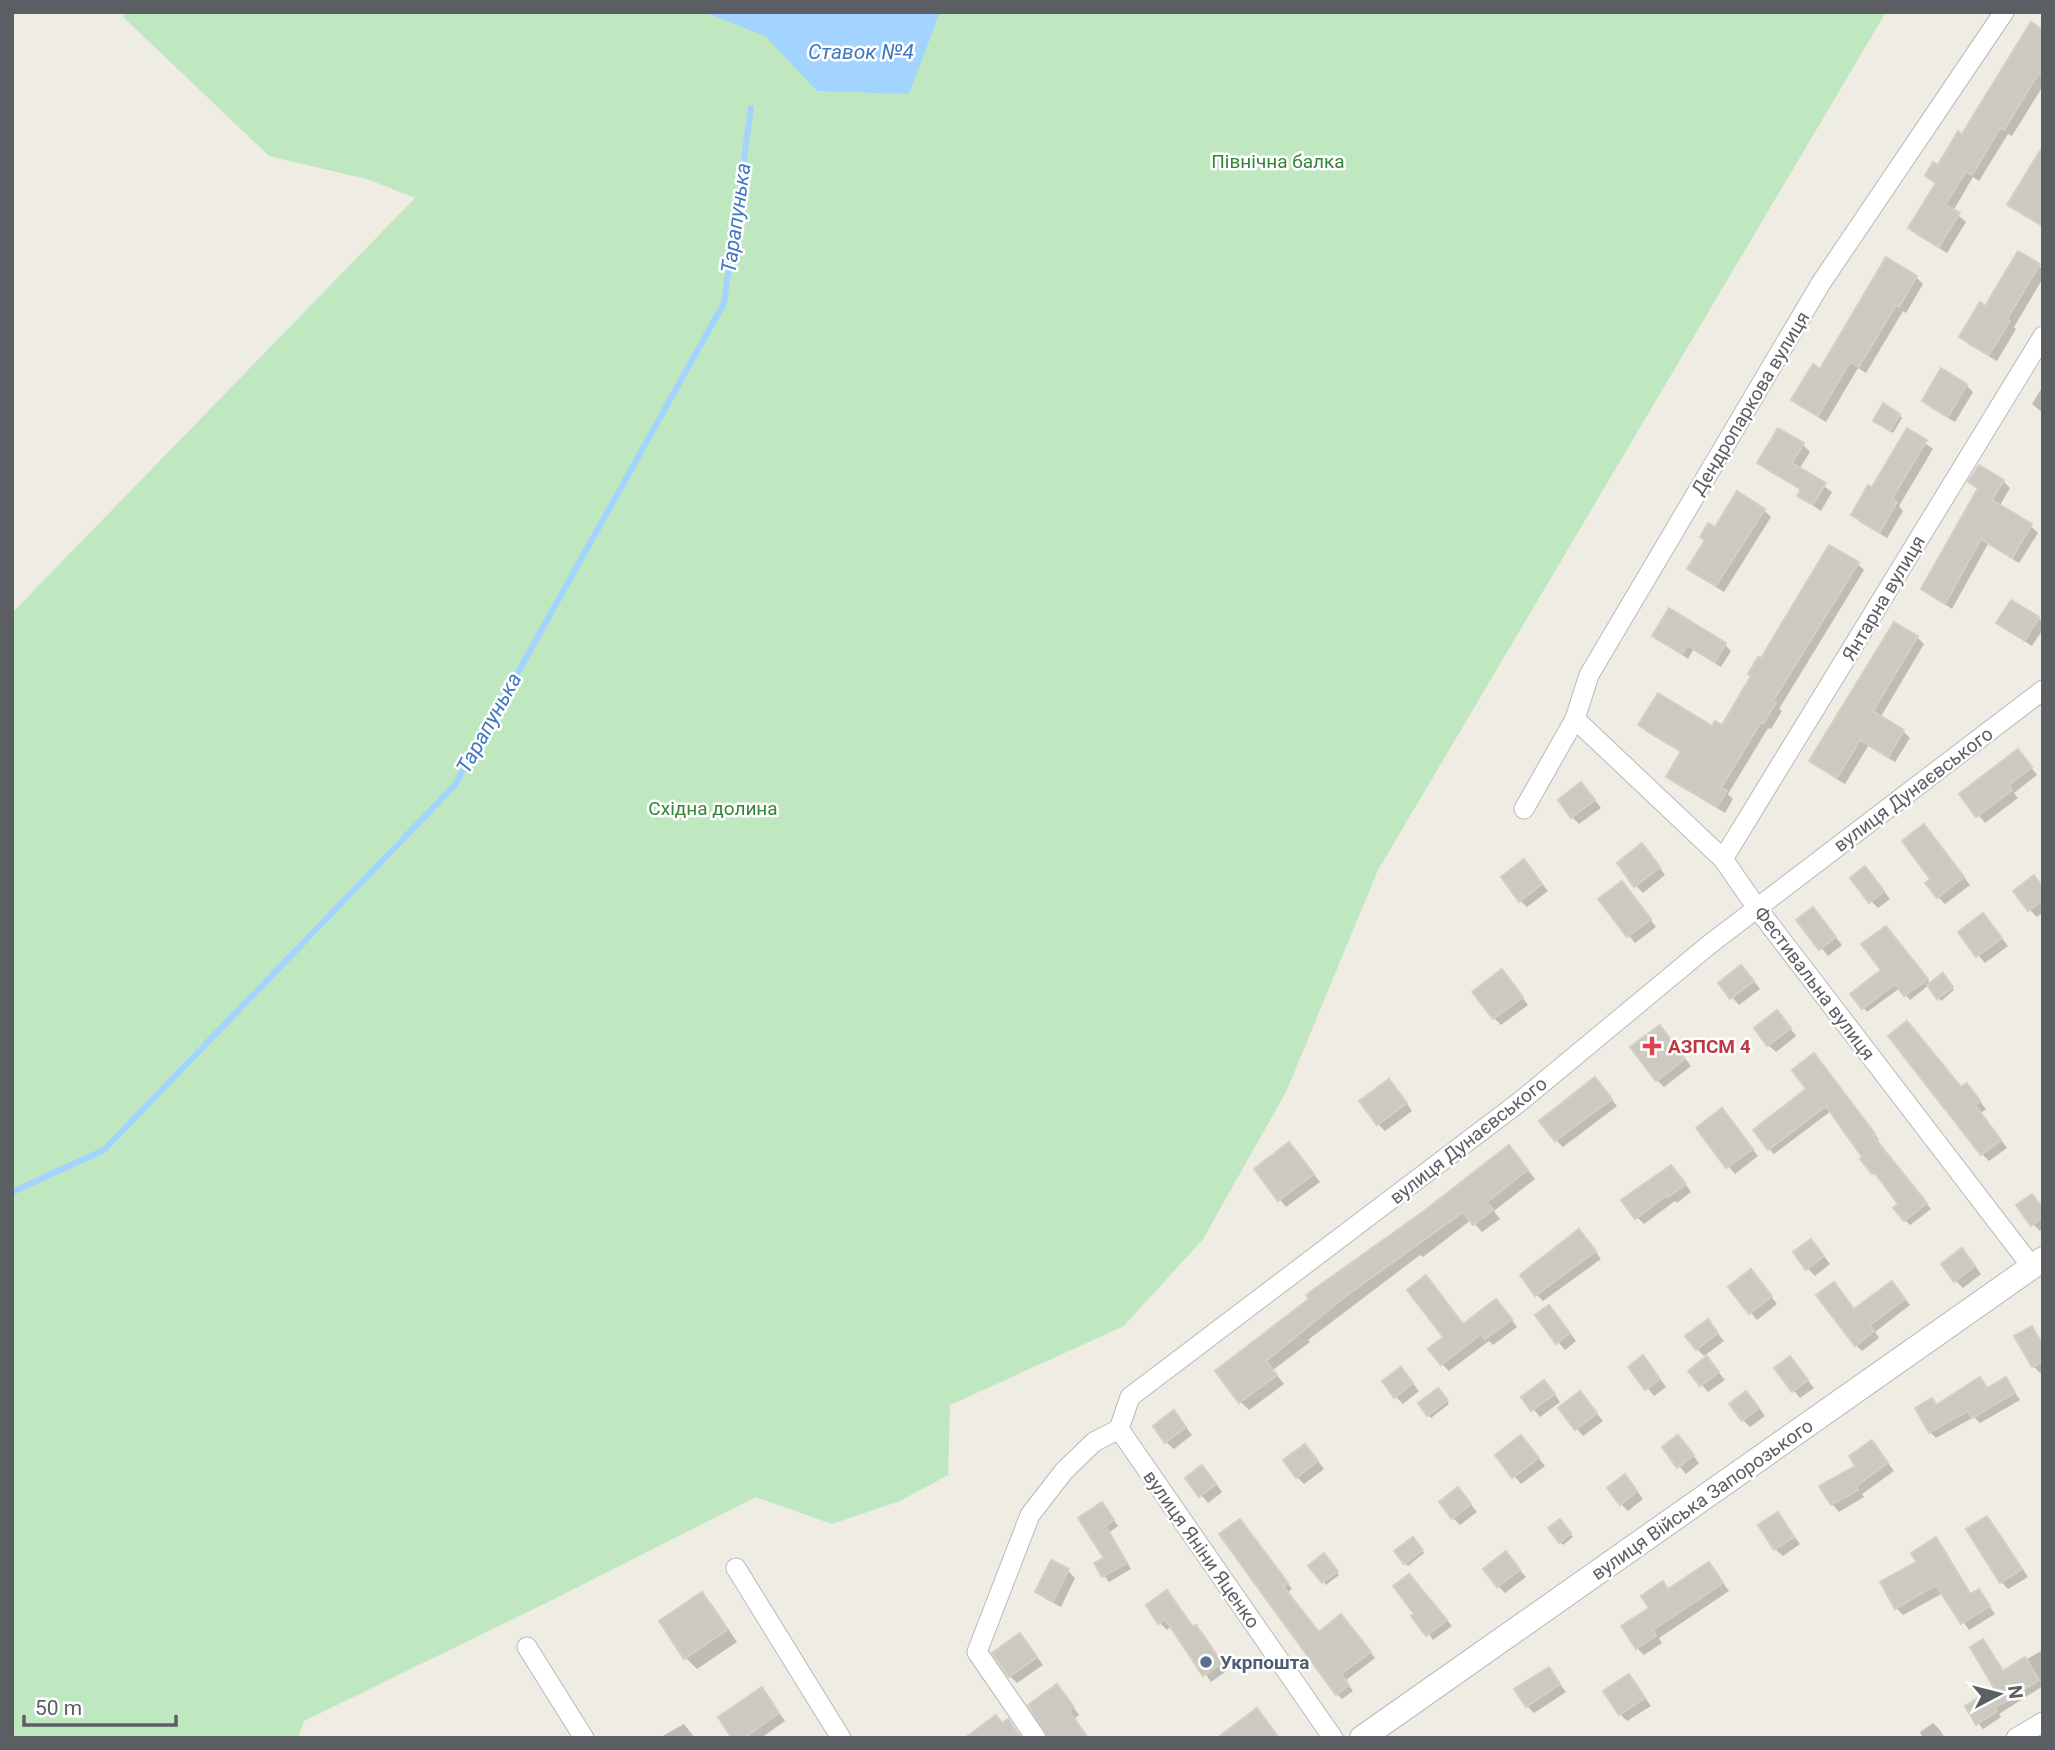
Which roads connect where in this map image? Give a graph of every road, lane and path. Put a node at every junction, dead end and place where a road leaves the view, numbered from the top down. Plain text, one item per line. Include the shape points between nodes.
1 (2004, 12) edge
2 (2043, 336) edge
3 (2043, 690) edge
4 (1575, 719) junction
5 (1524, 809) dead end
6 (1723, 859) junction
7 (1757, 908) junction
8 (2037, 1263) edge
9 (1119, 1429) junction
10 (736, 1568) dead end
11 (527, 1647) dead end
12 (2043, 1722) edge
13 (584, 1738) edge
14 (841, 1738) edge
15 (1036, 1738) edge
16 (1333, 1738) edge
17 (1362, 1738) edge
18 (2016, 1738) edge

1 - 4 street, Дендропаркова вулиця via 1821,283 1589,675
2 - 6 street, Янтарна вулиця
3 - 7 street, вулиця Дунаєвського
4 - 5 street, Дендропаркова вулиця
4 - 6 street, Фестивальна вулиця
6 - 7 street, Фестивальна вулиця
7 - 8 street, Фестивальна вулиця
7 - 9 street, вулиця Дунаєвського via 1522,1100 1130,1397
8 - 17 street, вулиця Війська Запорозького
9 - 15 street via 1094,1441 1030,1516 977,1652
9 - 16 street, вулиця Яніни Яценко
10 - 14 street
11 - 13 street
12 - 18 street

